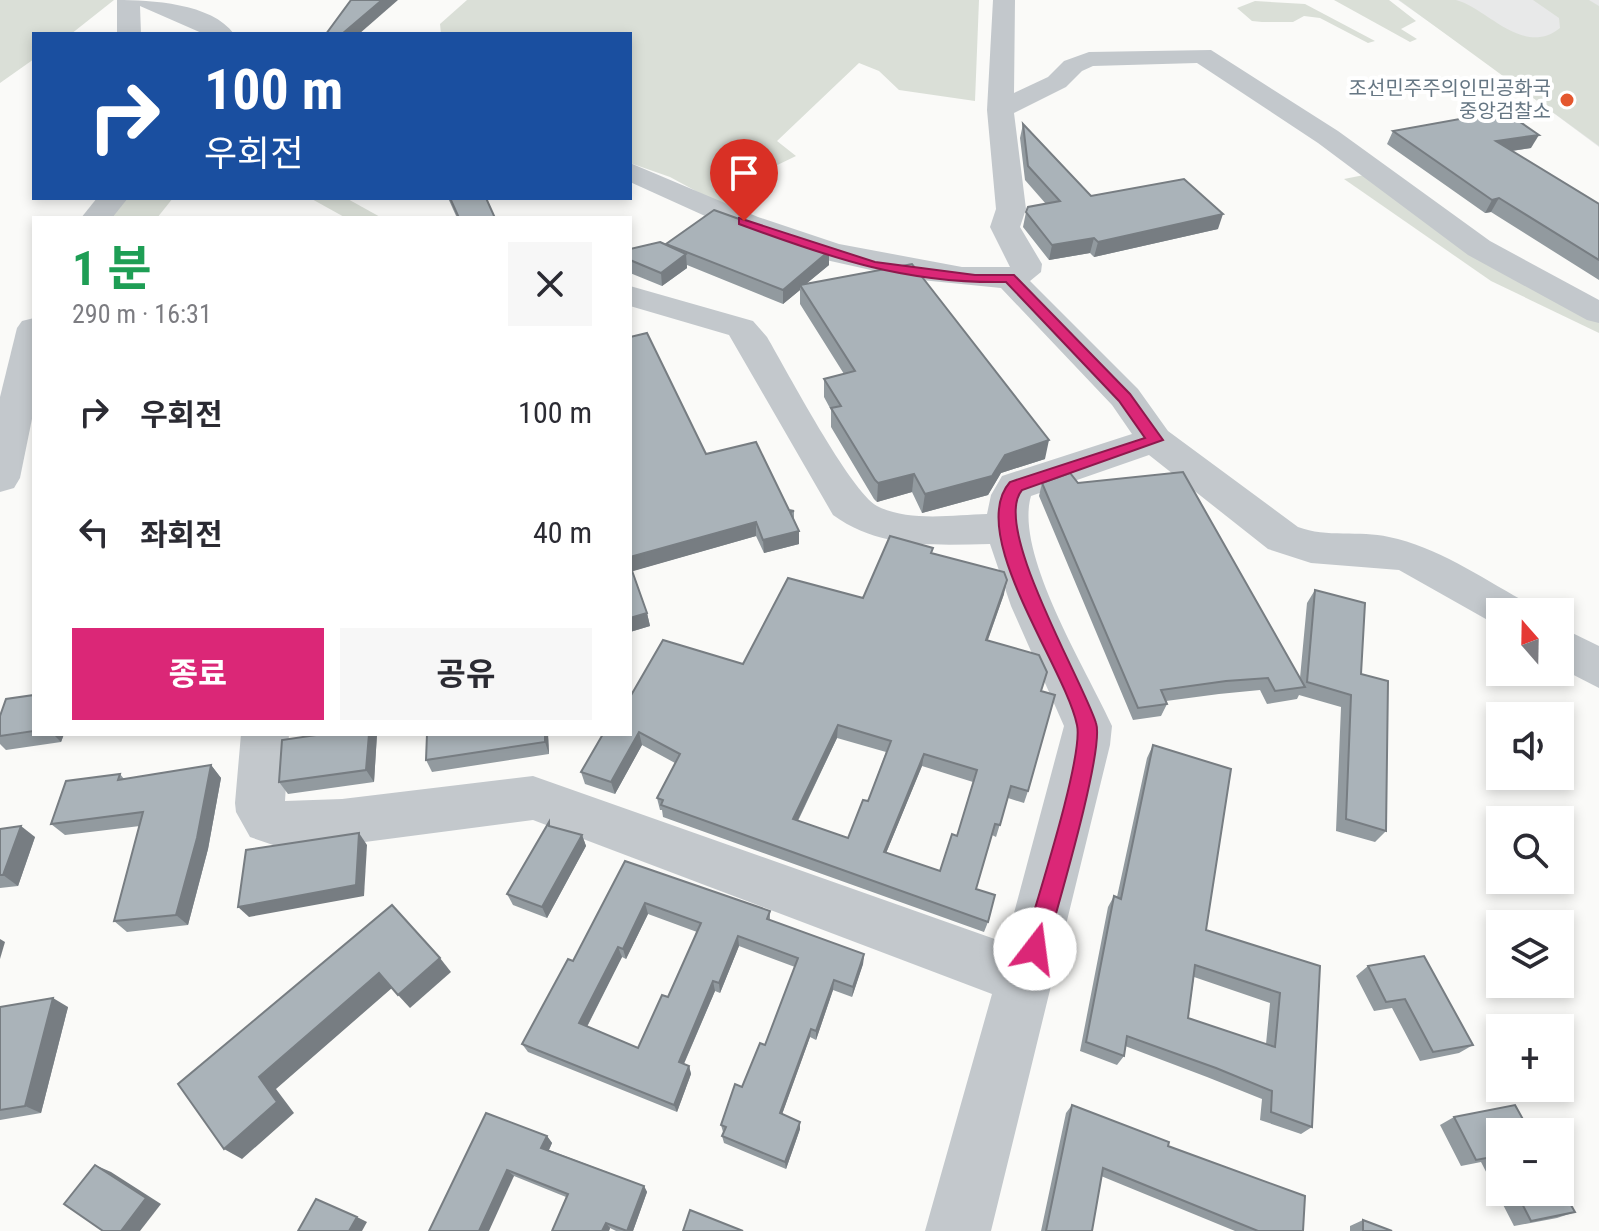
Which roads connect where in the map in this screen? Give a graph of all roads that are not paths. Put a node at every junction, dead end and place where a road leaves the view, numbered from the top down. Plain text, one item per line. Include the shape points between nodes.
1 (128, 0) edge
2 (144, 0) edge
3 (1004, 0) edge
4 (129, 32) edge
5 (218, 32) edge
6 (1000, 110) junction
7 (632, 173) edge
8 (111, 200) edge
9 (98, 216) edge
10 (1009, 278) junction
11 (632, 297) edge
12 (1599, 313) edge
13 (32, 345) edge
14 (25, 405) edge
15 (1155, 440) junction
16 (0, 478) edge
17 (1006, 529) junction
18 (1486, 601) edge
19 (1574, 654) edge
20 (1599, 669) edge
21 (265, 736) edge
22 (1027, 979) junction
23 (958, 1231) edge

1 - 4 street
2 - 5 street
3 - 6 street
6 - 10 street via 1011,209 1005,227 1026,264 1025,272
6 - 12 street via 1057,82 1089,59 1202,55 1328,137 1479,248
7 - 10 street via 843,258 975,279
8 - 9 street
10 - 15 street via 1125,397
11 - 17 street via 741,328 847,505 863,519 889,528
13 - 14 street
14 - 16 street
15 - 17 street via 1016,486 1009,494
15 - 18 street via 1283,538 1311,548 1385,551 1412,558
17 - 22 street via 1088,726 1082,768
19 - 20 street
21 - 22 street via 260,803 268,821 342,822 533,798
22 - 23 street

